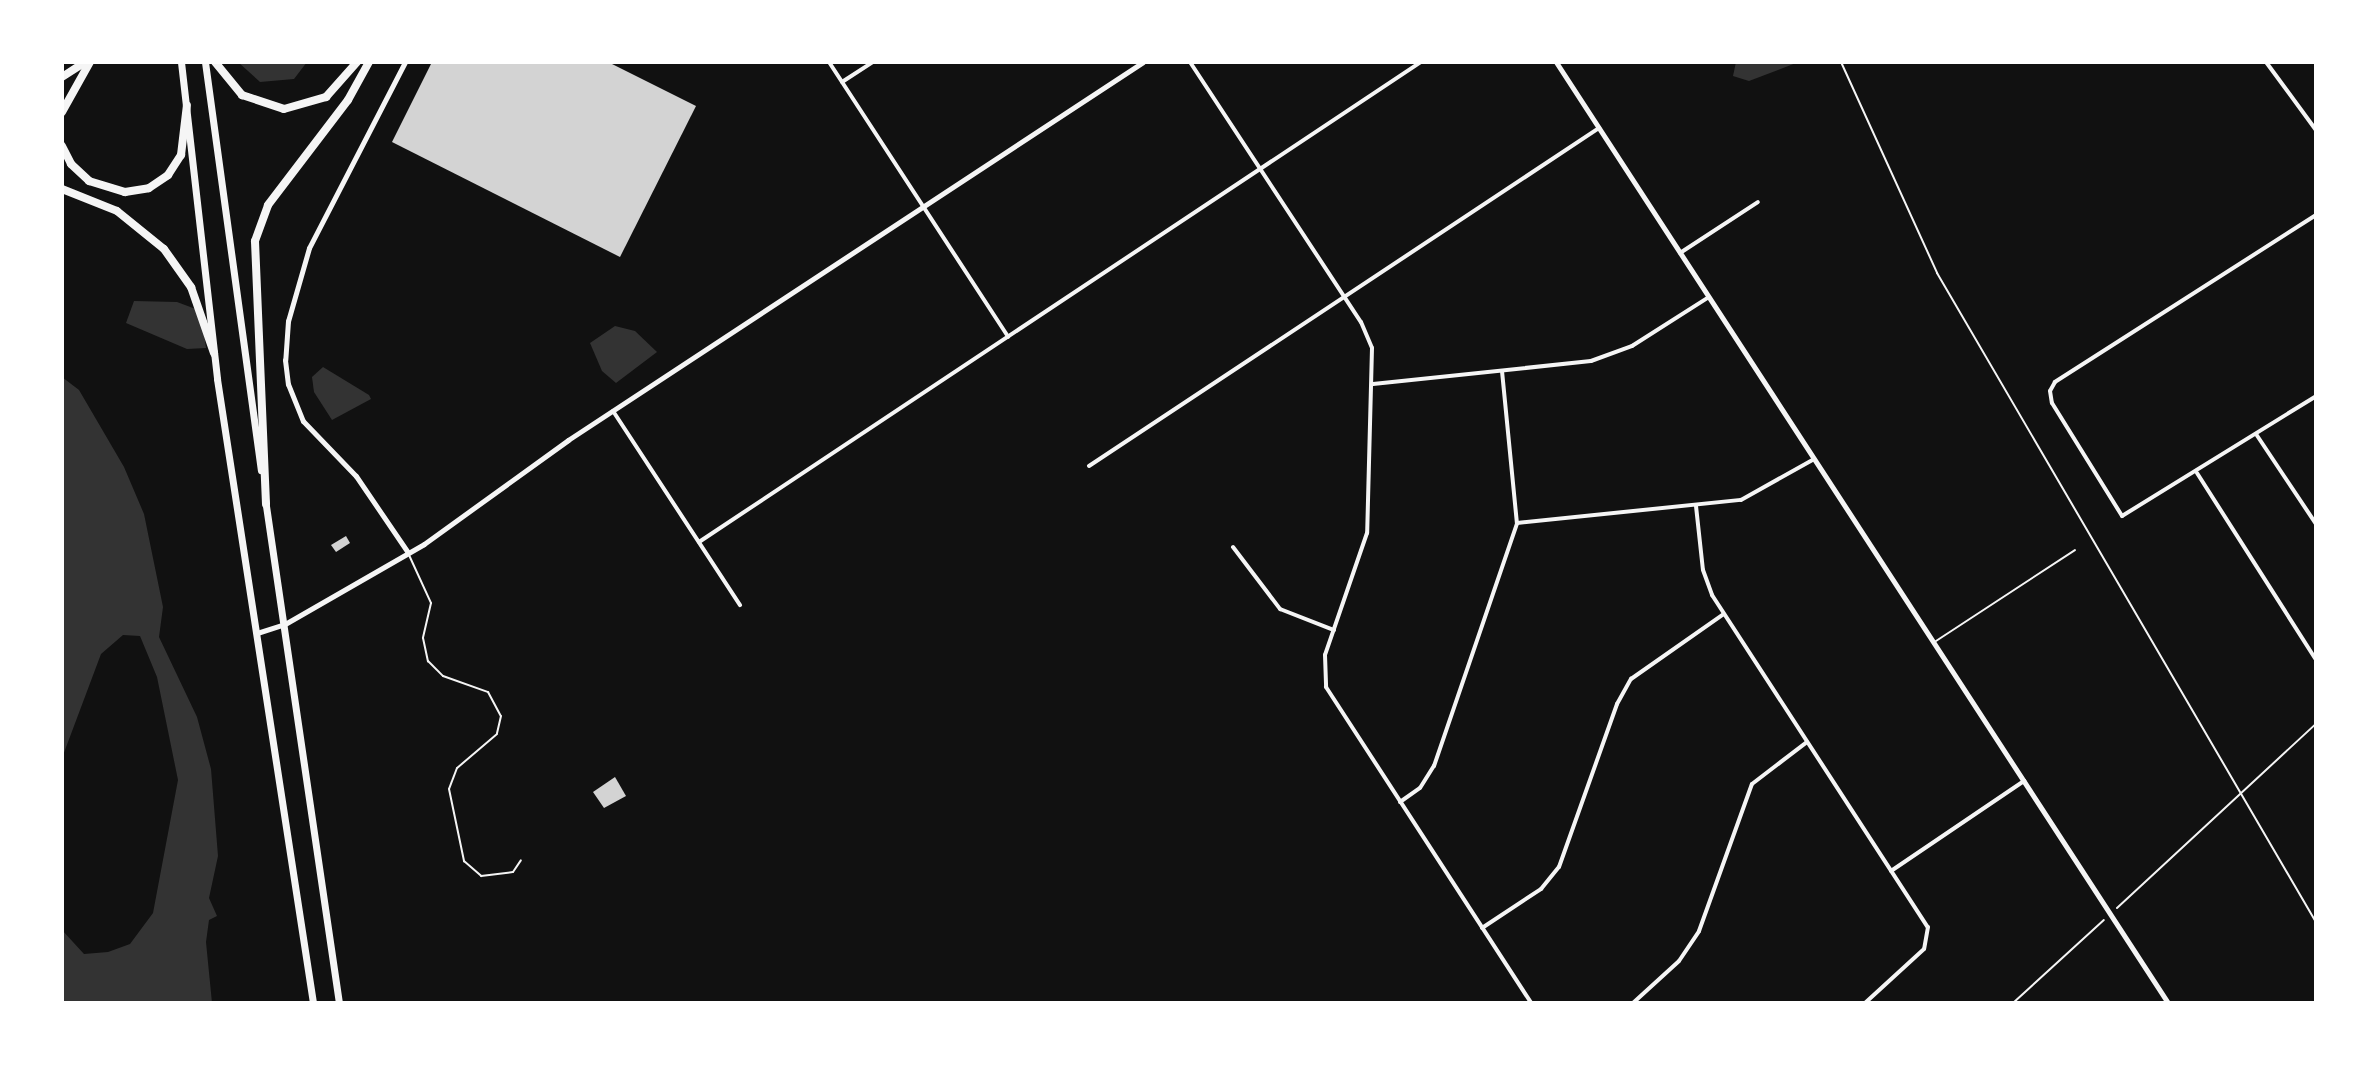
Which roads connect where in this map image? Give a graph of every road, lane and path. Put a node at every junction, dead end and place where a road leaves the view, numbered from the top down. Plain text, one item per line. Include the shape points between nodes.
1 (88, 62) edge
2 (181, 62) edge
3 (205, 62) edge
4 (215, 62) edge
5 (357, 62) edge
6 (369, 62) edge
7 (405, 62) edge
8 (829, 62) edge
9 (873, 62) edge
10 (1143, 62) edge
11 (1190, 62) edge
12 (1421, 62) edge
13 (1556, 62) edge
14 (1841, 62) edge
15 (2276, 62) edge
16 (2268, 64) edge
17 (62, 77) edge
18 (842, 82) junction
19 (187, 105) junction
20 (62, 112) edge
21 (1599, 128) junction
22 (2316, 130) edge
23 (62, 146) edge
24 (1260, 169) junction
25 (62, 189) edge
26 (1758, 202) dead end
27 (921, 208) junction
28 (2316, 215) edge
29 (1680, 253) junction
30 (1345, 297) junction
31 (1709, 297) junction
32 (1008, 337) junction
33 (214, 353) junction
34 (1502, 371) junction
35 (1373, 384) junction
36 (2316, 396) edge
37 (613, 411) junction
38 (2256, 434) junction
39 (1814, 459) junction
40 (1089, 466) dead end
41 (2197, 472) junction
42 (266, 504) junction
43 (1696, 506) junction
44 (1517, 523) junction
45 (2316, 524) edge
46 (699, 542) junction
47 (1233, 547) dead end
48 (2075, 550) dead end
49 (407, 551) junction
50 (740, 605) dead end
51 (1724, 614) junction
52 (285, 624) junction
53 (1334, 630) junction
54 (257, 633) junction
55 (1934, 643) junction
56 (2316, 660) edge
57 (2316, 724) edge
58 (1807, 742) junction
59 (2024, 781) junction
60 (2240, 794) junction
61 (1400, 802) junction
62 (521, 860) dead end
63 (1891, 871) junction
64 (2110, 914) junction
65 (2316, 922) edge
66 (1482, 928) junction
67 (313, 1003) edge
68 (339, 1003) edge
69 (1531, 1003) edge
70 (1633, 1003) edge
71 (1865, 1003) edge
72 (2013, 1003) edge
73 (2168, 1003) edge

1 - 17 highway
1 - 20 highway
2 - 19 main road
3 - 42 main road
4 - 5 highway via 242,95 284,109 326,97
6 - 42 highway via 348,100 268,205 255,241
7 - 49 street via 309,248 288,321 285,360 303,421 356,476
8 - 18 street
9 - 18 street
10 - 27 street
11 - 24 street
12 - 24 street
13 - 21 street
14 - 60 path via 1937,273
15 - 16 street
16 - 22 street
18 - 27 street
19 - 23 highway via 181,155 168,175 149,188 125,192 89,181
19 - 33 main road
21 - 29 street
21 - 30 street
24 - 30 street
24 - 32 street
25 - 33 highway via 117,211 164,249 191,287
26 - 29 street
27 - 32 street
27 - 37 street
28 - 41 street via 2055,382 2050,391 2052,403 2122,516
29 - 31 street
30 - 35 street via 1368,335
30 - 40 street
31 - 34 street via 1612,355
31 - 39 street
32 - 46 street
33 - 54 main road
34 - 35 street
34 - 44 street
35 - 53 street via 1367,533
36 - 38 street
37 - 46 street
37 - 49 street via 491,500
38 - 41 street
38 - 45 street
39 - 43 street via 1755,495
39 - 55 street
41 - 56 street
42 - 52 main road
43 - 44 street
43 - 51 street via 1706,584
44 - 61 street via 1434,766 1420,788
46 - 50 street
47 - 53 street via 1280,609
48 - 55 lane
49 - 52 street
49 - 62 lane via 431,603 423,638 428,661 443,676 488,692 501,716 497,734 457,768 449,789 464,861 481,876 513,872
51 - 58 street
51 - 66 street via 1631,679 1617,704 1559,867 1541,889
52 - 54 street
52 - 68 main road
53 - 61 street via 1323,665 1330,696
54 - 67 main road
55 - 59 street
57 - 60 path
58 - 63 street
58 - 70 street via 1752,784 1699,931 1679,961
59 - 63 street
59 - 64 street
60 - 64 path
60 - 65 path
61 - 66 street
63 - 71 street via 1930,938
64 - 72 path
64 - 73 street
66 - 69 street

